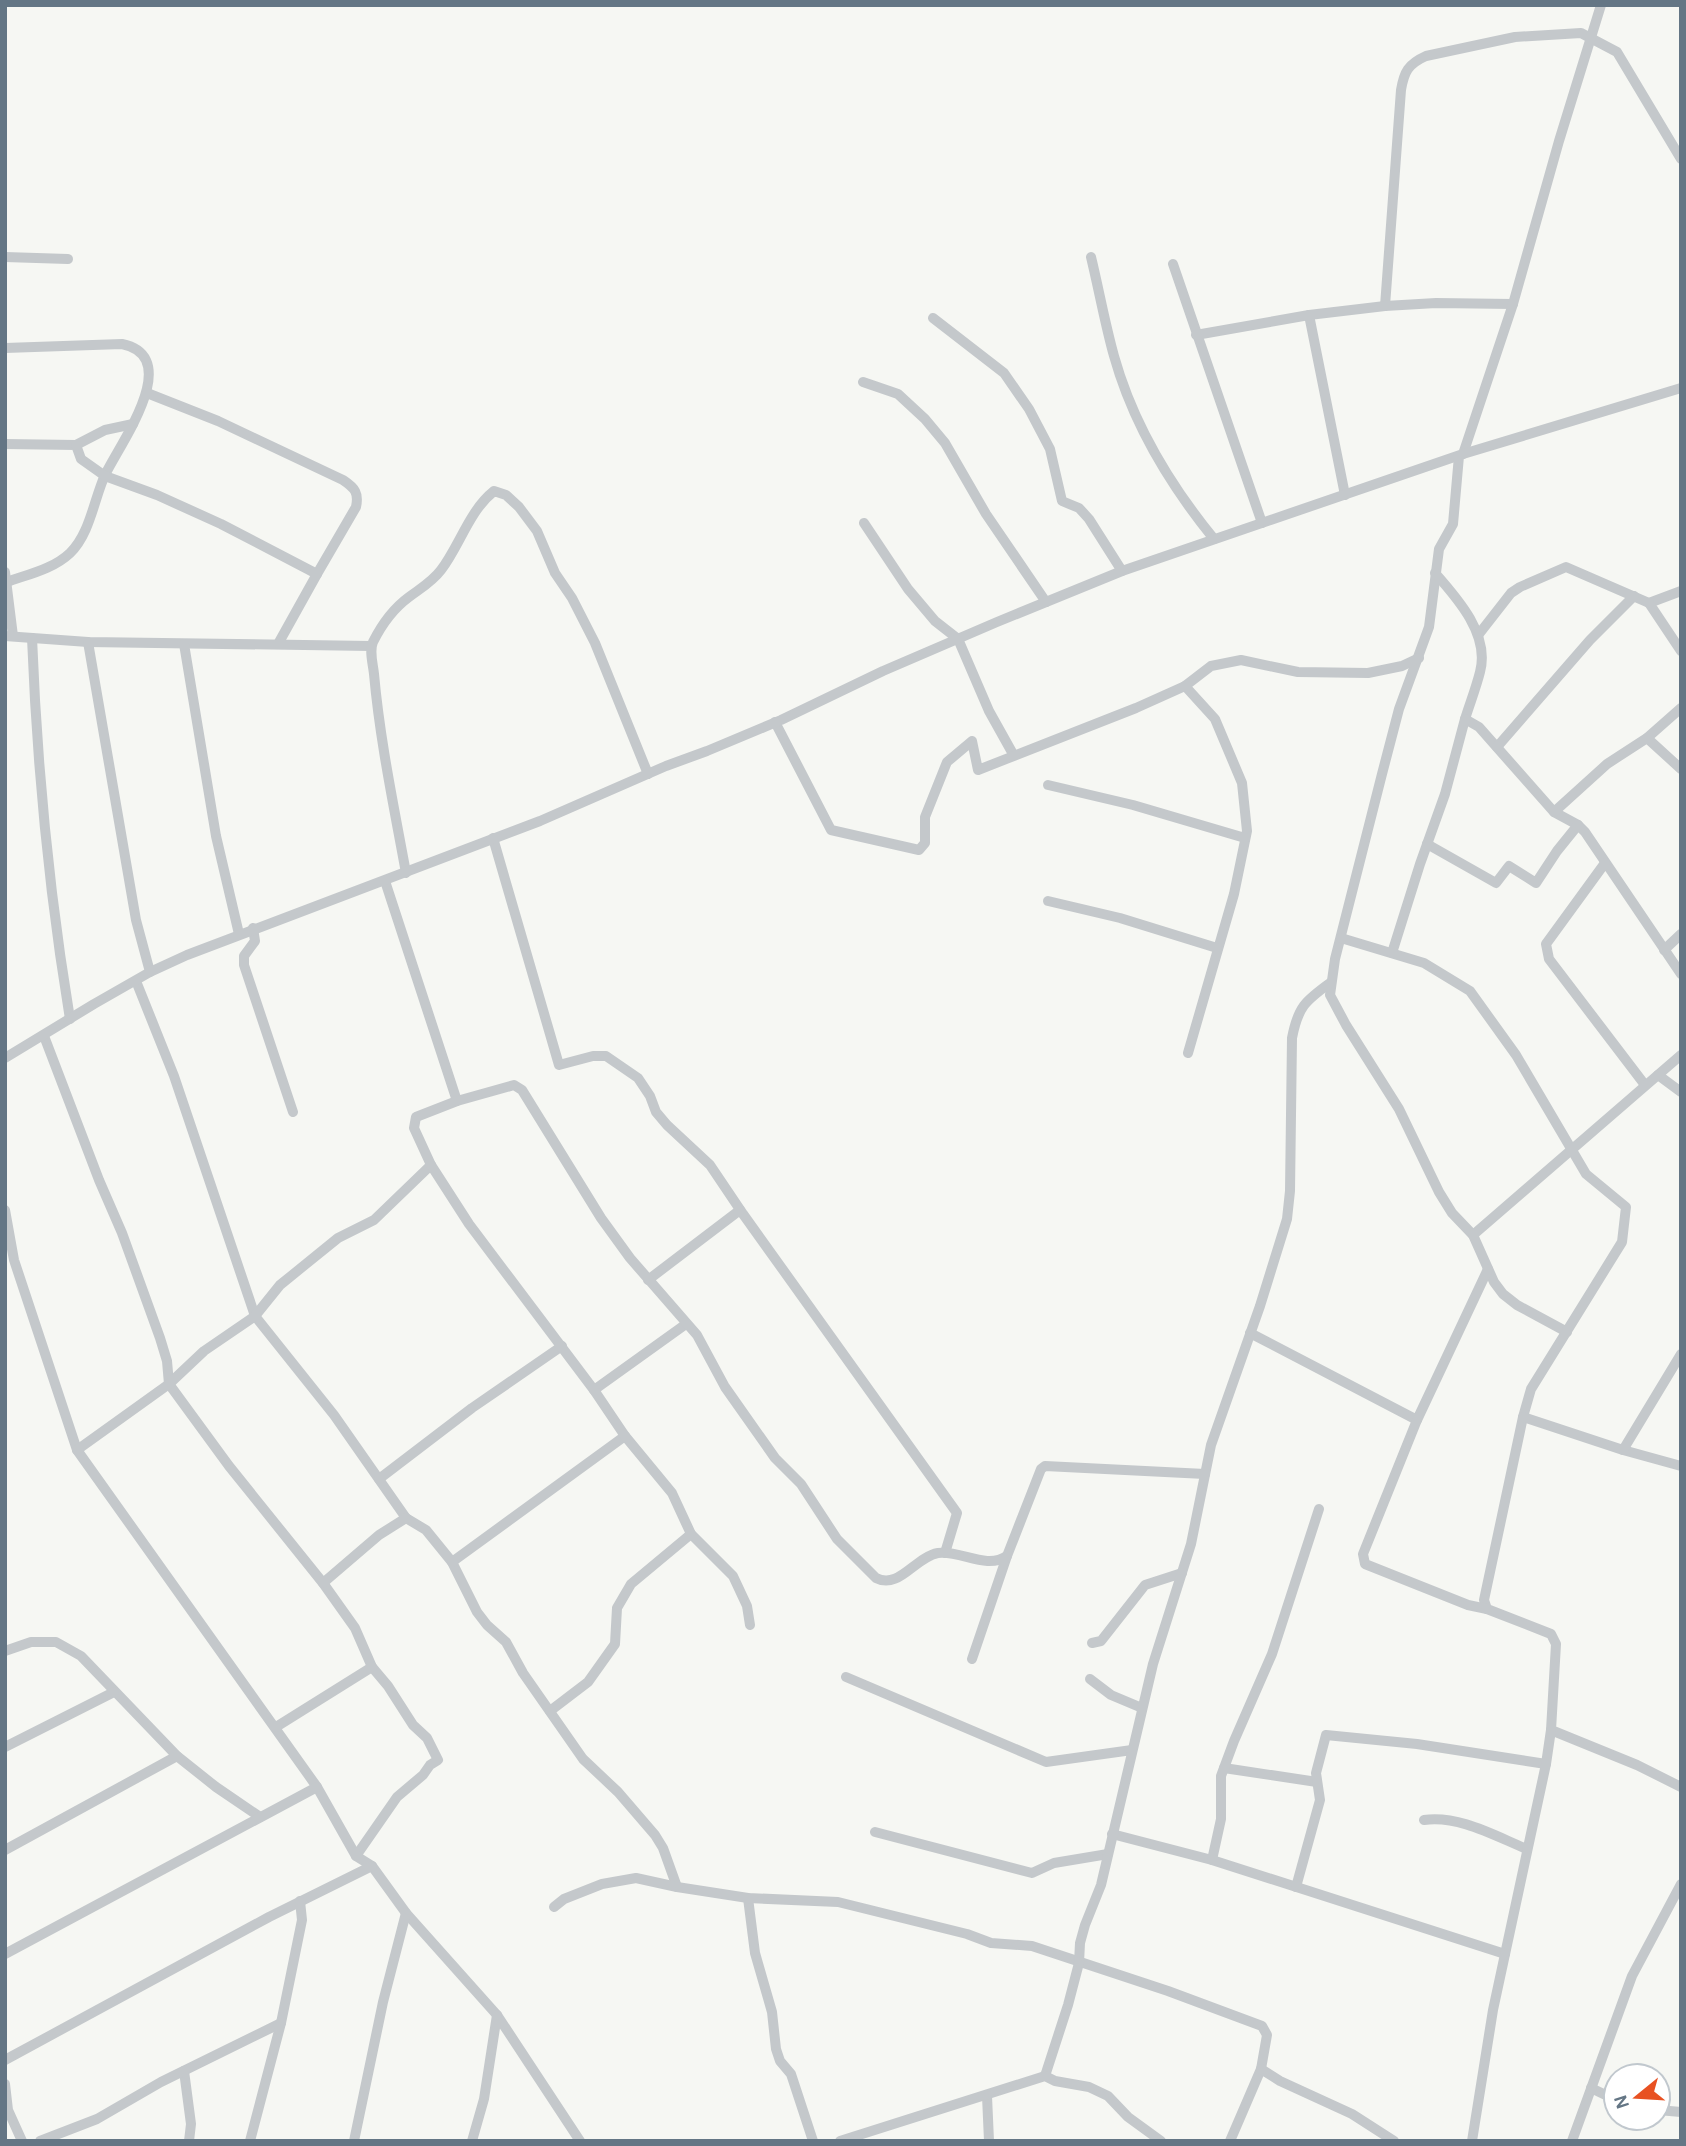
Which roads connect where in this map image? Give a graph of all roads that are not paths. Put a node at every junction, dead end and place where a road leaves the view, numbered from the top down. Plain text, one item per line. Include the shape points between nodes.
1 (1601, 5) edge
2 (1592, 38) junction
3 (1681, 159) edge
4 (5, 257) edge
5 (1091, 257) dead end
6 (68, 259) dead end
7 (1173, 264) dead end
8 (1513, 304) junction
9 (1385, 306) junction
10 (1309, 315) junction
11 (933, 318) dead end
12 (1196, 335) junction
13 (5, 348) edge
14 (863, 382) dead end
15 (1681, 388) edge
16 (147, 393) junction
17 (133, 424) junction
18 (5, 444) edge
19 (76, 445) junction
20 (1461, 455) junction
21 (104, 476) junction
22 (1345, 495) junction
23 (864, 523) dead end
24 (1262, 523) junction
25 (1214, 539) junction
26 (1122, 571) junction
27 (1436, 573) junction
28 (317, 574) junction
29 (6, 577) edge
30 (1681, 591) edge
31 (1633, 596) junction
32 (1046, 602) junction
33 (1650, 603) junction
34 (1479, 634) junction
35 (9, 636) edge
36 (33, 638) junction
37 (958, 639) junction
38 (88, 642) junction
39 (184, 644) junction
40 (278, 644) junction
41 (371, 646) junction
42 (1681, 651) edge
43 (1419, 657) junction
44 (1185, 687) junction
45 (1681, 708) edge
46 (1465, 719) junction
47 (775, 722) junction
48 (1647, 738) junction
49 (1497, 747) junction
50 (1013, 754) junction
51 (1681, 769) edge
52 (648, 774) junction
53 (1048, 785) dead end
54 (1553, 812) junction
55 (1578, 825) junction
56 (493, 838) junction
57 (1245, 838) junction
58 (1427, 844) junction
59 (1605, 863) junction
60 (406, 873) junction
61 (385, 881) junction
62 (1048, 901) dead end
63 (253, 928) junction
64 (239, 934) junction
65 (1681, 934) edge
66 (1341, 938) junction
67 (1217, 948) junction
68 (1664, 950) junction
69 (1392, 953) junction
70 (150, 972) junction
71 (1681, 974) edge
72 (136, 981) junction
73 (1330, 983) junction
74 (70, 1019) junction
75 (44, 1036) junction
76 (1188, 1053) dead end
77 (1681, 1055) edge
78 (5, 1058) edge
79 (1658, 1075) junction
80 (1645, 1085) junction
81 (1681, 1092) edge
82 (457, 1101) junction
83 (293, 1112) dead end
84 (1570, 1150) junction
85 (431, 1166) junction
86 (5, 1210) edge
87 (740, 1210) junction
88 (1473, 1235) junction
89 (10, 1261) edge
90 (1488, 1269) junction
91 (648, 1280) junction
92 (255, 1315) junction
93 (686, 1324) junction
94 (1567, 1332) junction
95 (1250, 1333) junction
96 (562, 1346) junction
97 (1680, 1355) edge
98 (169, 1384) junction
99 (594, 1390) junction
100 (1523, 1417) junction
101 (1417, 1420) junction
102 (625, 1436) junction
103 (77, 1450) junction
104 (1623, 1450) junction
105 (1681, 1466) edge
106 (1205, 1474) junction
107 (379, 1479) junction
108 (1318, 1509) dead end
109 (406, 1518) junction
110 (691, 1534) junction
111 (945, 1553) junction
112 (1007, 1556) junction
113 (452, 1562) junction
114 (1182, 1573) junction
115 (323, 1583) junction
116 (1487, 1609) junction
117 (750, 1625) dead end
118 (1093, 1643) dead end
119 (5, 1651) edge
120 (972, 1659) dead end
121 (372, 1667) junction
122 (846, 1677) dead end
123 (1090, 1679) dead end
124 (114, 1692) junction
125 (1142, 1708) junction
126 (550, 1711) junction
127 (276, 1727) junction
128 (1551, 1730) junction
129 (5, 1748) edge
130 (1132, 1750) junction
131 (177, 1756) junction
132 (1546, 1765) junction
133 (1224, 1768) junction
134 (1317, 1782) junction
135 (317, 1787) junction
136 (1681, 1787) edge
137 (260, 1817) junction
138 (1424, 1820) dead end
139 (875, 1832) dead end
140 (1112, 1834) junction
141 (1527, 1849) junction
142 (5, 1850) edge
143 (1108, 1854) junction
144 (356, 1856) junction
145 (1212, 1860) junction
146 (372, 1866) junction
147 (1681, 1884) edge
148 (677, 1887) junction
149 (1296, 1887) junction
150 (748, 1898) junction
151 (300, 1901) junction
152 (554, 1907) dead end
153 (405, 1913) junction
154 (5, 1954) edge
155 (1505, 1954) junction
156 (1079, 1963) junction
157 (497, 2015) junction
158 (281, 2023) junction
159 (5, 2060) edge
160 (1261, 2069) junction
161 (184, 2071) junction
162 (1045, 2076) junction
163 (5, 2084) edge
164 (1591, 2088) junction
165 (1602, 2093) edge
166 (987, 2096) junction
167 (22, 2141) edge
168 (40, 2141) edge
169 (189, 2141) edge
170 (250, 2141) edge
171 (354, 2141) edge
172 (472, 2141) edge
173 (580, 2141) edge
174 (813, 2141) edge
175 (840, 2141) edge
176 (989, 2141) edge
177 (1161, 2141) edge
178 (1230, 2141) edge
179 (1394, 2141) edge
180 (1472, 2141) edge
181 (1572, 2141) edge

1 - 2 street
2 - 3 street via 1621,57
2 - 8 street
2 - 9 street via 1565,32 1515,37 1426,56 1406,69 1396,140
4 - 6 street
5 - 25 street via 1115,358 1136,412 1164,472
7 - 12 street
8 - 9 street
8 - 20 street
9 - 10 street
10 - 12 street
10 - 22 street
11 - 26 street via 1004,373 1051,449 1062,500 1089,519
12 - 24 street
13 - 16 street via 135,347 150,377
14 - 32 street via 898,394 925,419 959,464 993,525
15 - 20 street
16 - 17 street
16 - 28 street via 218,421 355,488 356,508
17 - 19 street via 105,430
17 - 21 street
18 - 19 street
19 - 21 street via 81,459
20 - 22 street
20 - 27 street via 1453,524 1439,549
21 - 28 street via 221,524
21 - 29 street via 73,551 58,563
22 - 24 street
23 - 37 street via 908,589 935,621
24 - 25 street
25 - 26 street
26 - 32 street
27 - 34 street
27 - 43 street via 1429,627
28 - 40 street
29 - 35 street
30 - 33 street
31 - 33 street
31 - 34 street via 1572,568 1559,568 1511,593
31 - 49 street
32 - 37 street
33 - 42 street
34 - 46 street via 1481,670
35 - 36 street
36 - 38 street
36 - 74 street via 39,776 54,923
37 - 47 street
37 - 50 street via 977,687
38 - 39 street
38 - 70 street via 136,920
39 - 40 street
39 - 64 street via 216,836
40 - 41 street
41 - 52 street via 391,613 424,588 452,555 483,500 494,491 506,495 537,531 589,632
41 - 60 street via 378,723
43 - 44 street via 1368,673 1298,672 1241,660 1211,666
43 - 66 street via 1399,709
44 - 50 street
44 - 57 street via 1215,719 1242,783
45 - 48 street
46 - 49 street
46 - 58 street
47 - 50 street via 831,830 919,850 925,843 925,817 947,762 972,741 978,770
47 - 52 street
48 - 51 street
48 - 54 street via 1607,764
49 - 54 street
52 - 56 street
53 - 57 street via 1133,804
54 - 55 street
55 - 58 street via 1536,883 1509,866 1496,883
55 - 59 street
56 - 60 street
56 - 87 street via 559,1065 606,1056 638,1077 656,1112 710,1165
57 - 67 street
58 - 69 street
59 - 68 street
59 - 80 street via 1546,944 1546,952
60 - 61 street
61 - 63 street
61 - 82 street
62 - 67 street
63 - 64 street
63 - 83 street via 255,941 244,956 244,965
64 - 70 street
65 - 68 street
66 - 69 street
66 - 73 street
67 - 76 street
68 - 71 street
69 - 84 street via 1424,963 1470,990 1516,1055
70 - 72 street
72 - 74 street
72 - 92 street via 178,1088
73 - 88 street via 1334,1006 1399,1109 1439,1192
73 - 95 street via 1305,1002 1292,1038 1287,1219
74 - 75 street
75 - 78 street
75 - 98 street via 160,1338
77 - 79 street
79 - 80 street
79 - 81 street
80 - 84 street
82 - 85 street via 413,1121
82 - 91 street via 514,1085 522,1090 601,1218
84 - 88 street
84 - 94 street via 1586,1174 1626,1207 1622,1242
85 - 92 street via 374,1220 338,1238 279,1285
85 - 96 street
86 - 89 street
87 - 91 street
87 - 111 street via 957,1513
88 - 90 street
89 - 103 street
90 - 94 street via 1503,1294
90 - 101 street
91 - 93 street
92 - 98 street
92 - 107 street
93 - 99 street
93 - 111 street via 775,1458 801,1484 848,1552 876,1578 884,1582 895,1579 924,1557
94 - 100 street via 1531,1389
95 - 101 street
95 - 106 street
96 - 99 street
96 - 107 street
97 - 104 street
98 - 103 street
98 - 115 street
99 - 102 street
100 - 104 street
100 - 116 street via 1484,1600
101 - 116 street via 1363,1554 1365,1564
102 - 110 street via 672,1493
102 - 113 street
103 - 127 street
104 - 105 street
106 - 112 street via 1045,1466
106 - 114 street
107 - 109 street
108 - 133 street via 1272,1654
109 - 113 street via 426,1530
109 - 115 street
110 - 117 street via 733,1576
110 - 126 street via 631,1584 617,1608 615,1644 588,1682
111 - 112 street via 994,1562
112 - 120 street
113 - 126 street via 477,1612 506,1642
114 - 118 street via 1145,1585 1101,1641
114 - 125 street
115 - 121 street via 355,1628
116 - 128 street via 1551,1634 1556,1644
119 - 124 street via 31,1642 56,1642 81,1656
121 - 127 street
121 - 144 street via 413,1725 423,1732 438,1760 397,1797
122 - 130 street via 1046,1762
123 - 125 street via 1111,1695
124 - 129 street
124 - 131 street
125 - 130 street
126 - 148 street via 583,1759 655,1835
127 - 135 street
128 - 132 street
128 - 136 street
130 - 140 street
131 - 137 street
131 - 142 street
132 - 134 street via 1326,1735
132 - 141 street
133 - 134 street
133 - 145 street via 1221,1819
134 - 149 street via 1320,1800
135 - 137 street
135 - 144 street
137 - 154 street
138 - 141 street via 1441,1818 1471,1826
139 - 143 street via 1032,1872 1054,1863
140 - 143 street
140 - 145 street
141 - 155 street
143 - 156 street via 1080,1943
144 - 146 street
145 - 149 street
146 - 151 street
146 - 153 street
147 - 164 street via 1632,1976
148 - 150 street
148 - 152 street via 636,1878 614,1881
149 - 155 street
150 - 156 street via 838,1902 991,1943 1032,1947
150 - 174 street via 776,2049 791,2074
151 - 158 street via 302,1920
151 - 159 street
153 - 157 street
153 - 171 street
155 - 180 street
156 - 160 street via 1262,2026 1267,2035
156 - 162 street
157 - 172 street via 484,2099
157 - 173 street
158 - 161 street
158 - 170 street
160 - 178 street
160 - 179 street
161 - 168 street via 97,2119
161 - 169 street
162 - 166 street
162 - 177 street via 1108,2096
163 - 167 street via 8,2110
164 - 165 street
164 - 181 street
166 - 175 street
166 - 176 street

